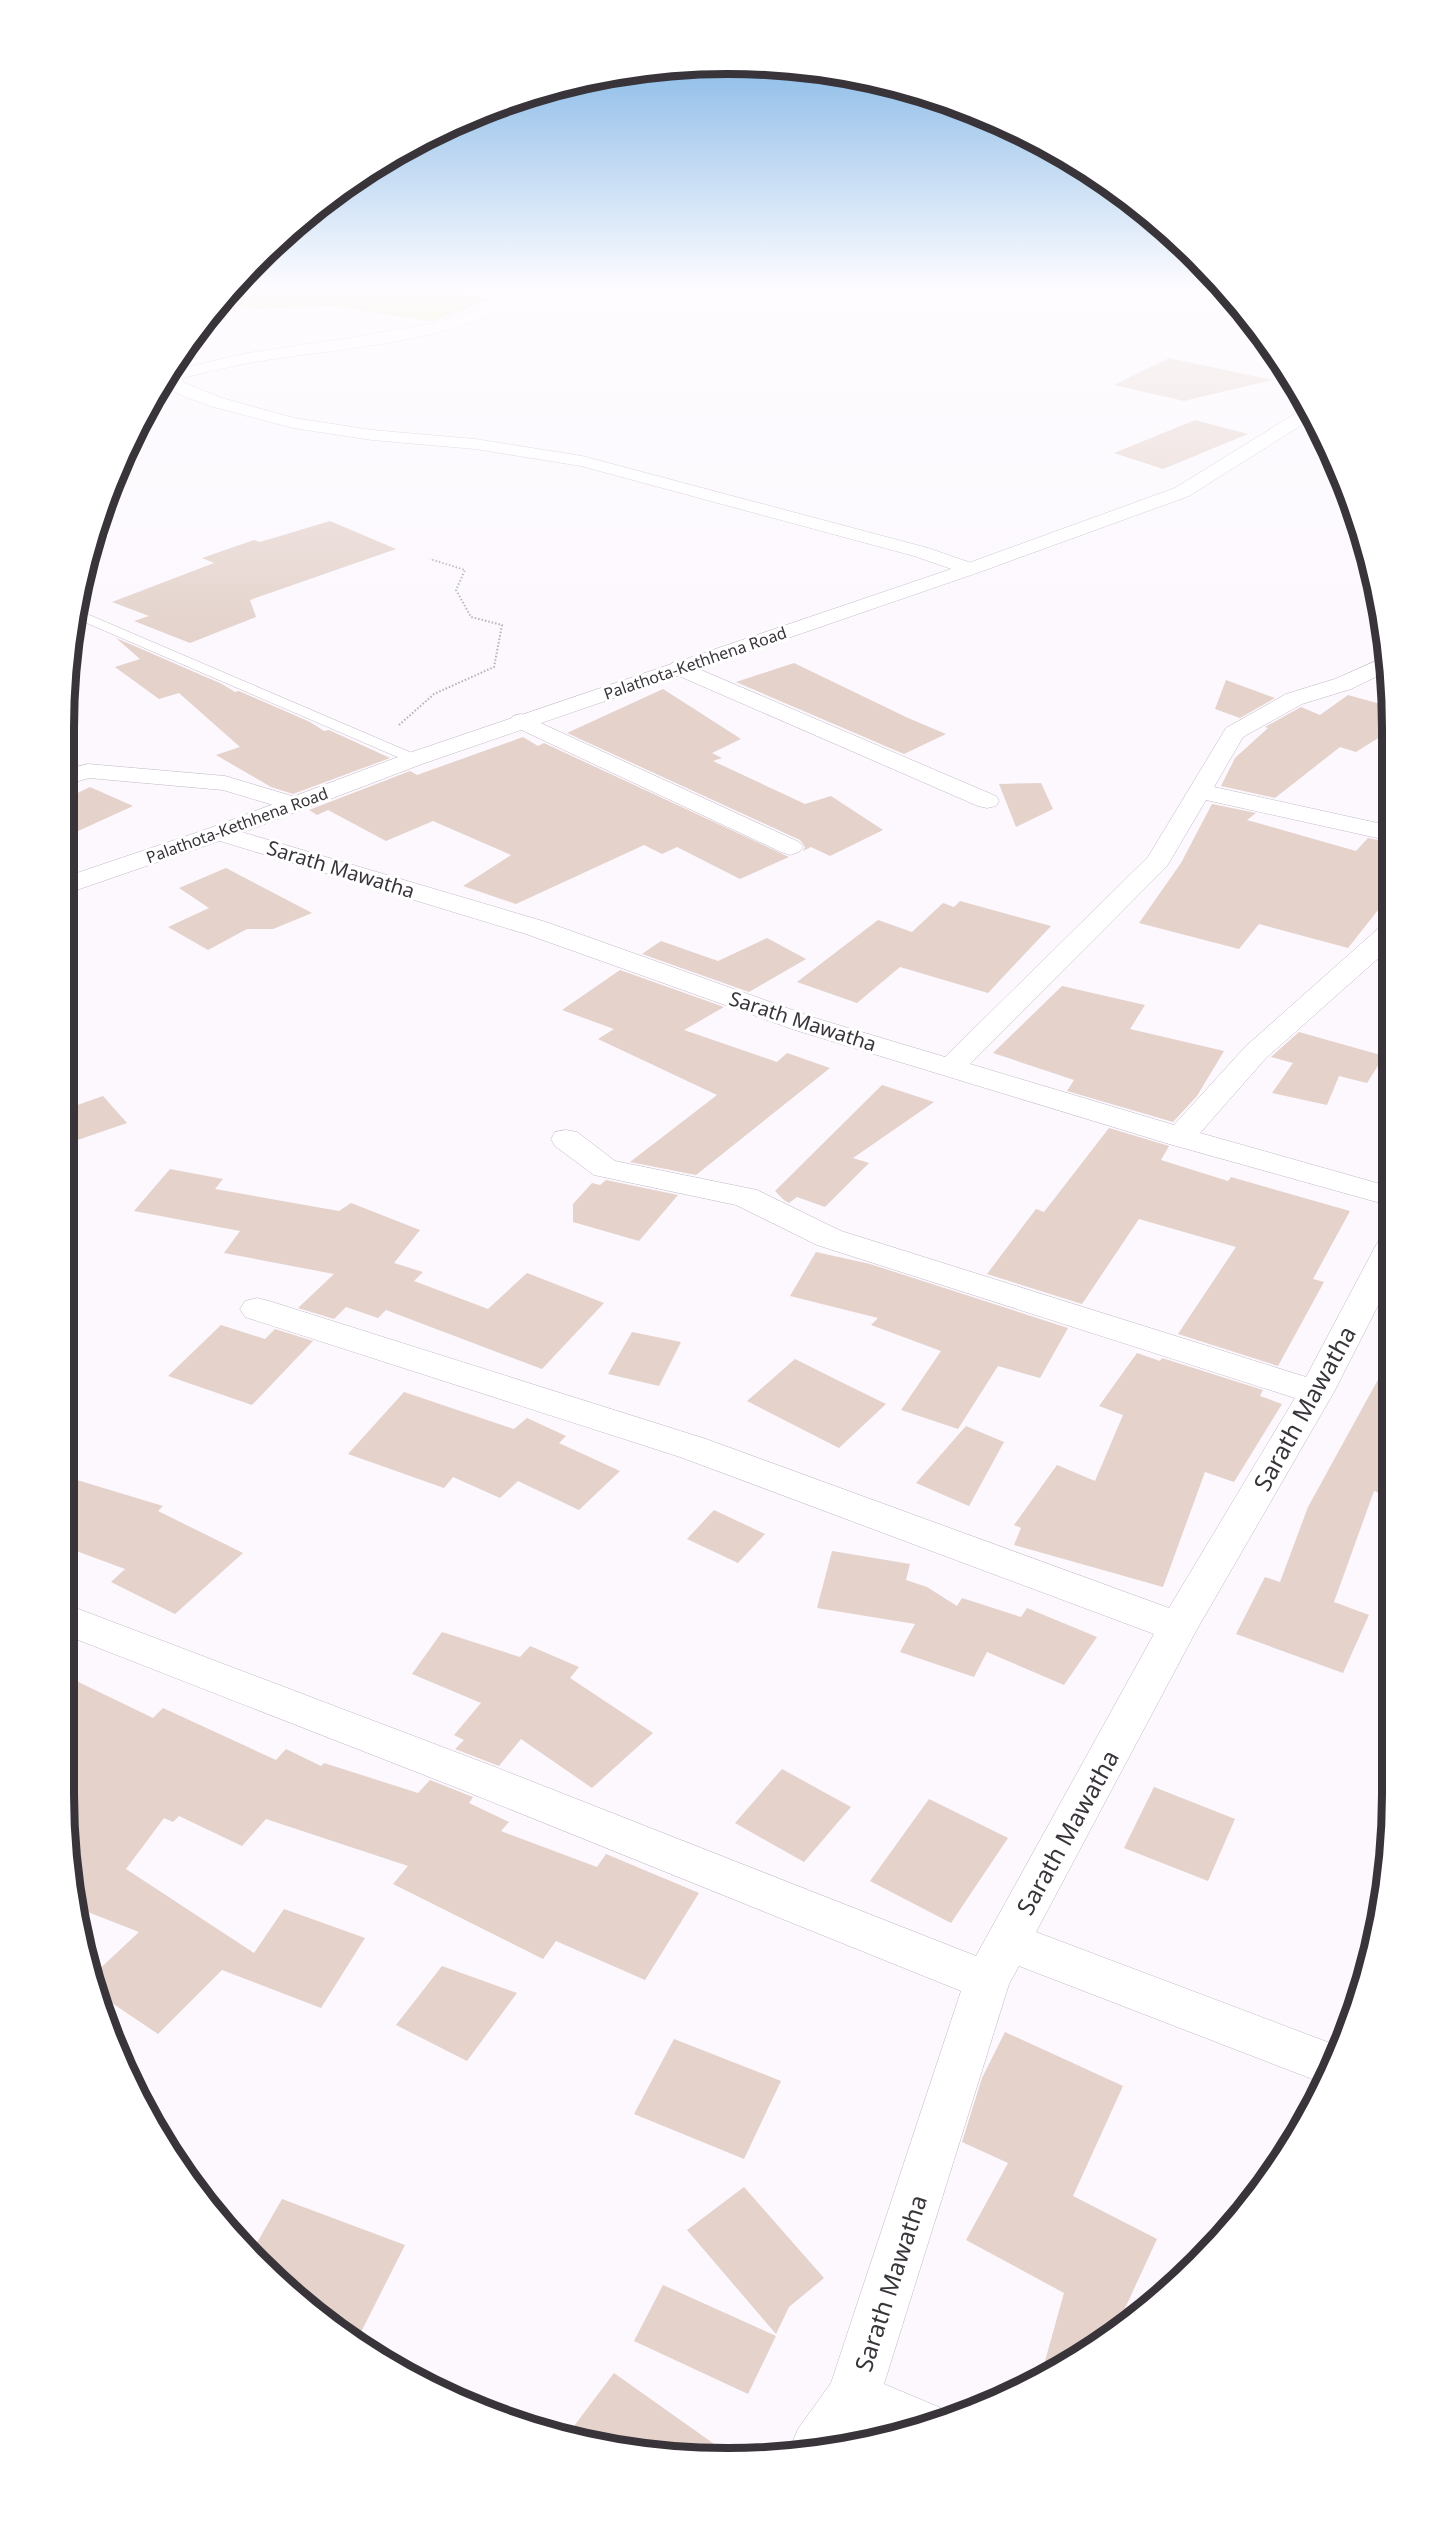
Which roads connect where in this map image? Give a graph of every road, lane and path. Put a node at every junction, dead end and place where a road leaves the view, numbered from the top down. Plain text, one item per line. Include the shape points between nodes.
1 (230, 406) edge
2 (1303, 416) edge
3 (430, 559) dead end
4 (970, 569) junction
5 (87, 618) dead end
6 (1378, 667) edge
7 (680, 668) junction
8 (521, 721) junction
9 (378, 743) junction
10 (414, 759) junction
11 (74, 775) edge
12 (1199, 791) junction
13 (987, 801) dead end
14 (293, 804) junction
15 (1382, 832) edge
16 (219, 833) junction
17 (790, 847) dead end
18 (74, 883) edge
19 (1382, 939) edge
20 (950, 1068) junction
21 (1180, 1137) junction
22 (566, 1139) dead end
23 (1382, 1195) edge
24 (1382, 1263) edge
25 (257, 1309) dead end
26 (1316, 1392) junction
27 (74, 1622) edge
28 (1178, 1627) junction
29 (1007, 1941) junction
30 (987, 1981) junction
31 (1324, 2062) edge
32 (853, 2398) junction
33 (910, 2422) edge
34 (822, 2442) edge

1 - 4 street via 293,423 582,460 921,552
2 - 4 street, Palathota-Kethhena Road via 1182,492
3 - 9 path via 465,570 456,590 471,617 502,625 494,667 434,694
4 - 7 street, Palathota-Kethhena Road
5 - 9 lane
6 - 12 street via 1343,684 1294,699 1234,733
7 - 8 street, Palathota-Kethhena Road
7 - 13 street
8 - 10 street, Palathota-Kethhena Road
8 - 17 street
9 - 10 lane
10 - 14 street, Palathota-Kethhena Road
11 - 14 street via 88,771 225,783
12 - 15 street
12 - 20 street via 1158,861
14 - 16 street, Palathota-Kethhena Road
16 - 18 street, Palathota-Kethhena Road
16 - 20 street, Sarath Mawatha via 536,928 805,1024
19 - 21 street via 1256,1052
20 - 21 street, Sarath Mawatha
21 - 23 street, Sarath Mawatha
22 - 26 street via 604,1168 746,1197 829,1238
24 - 26 street, Sarath Mawatha
25 - 28 street via 693,1448
26 - 28 street, Sarath Mawatha
27 - 30 street
28 - 29 street, Sarath Mawatha
29 - 30 street, Sarath Mawatha
29 - 31 street
30 - 32 street, Sarath Mawatha
32 - 33 street
32 - 34 street, Sarath Mawatha

